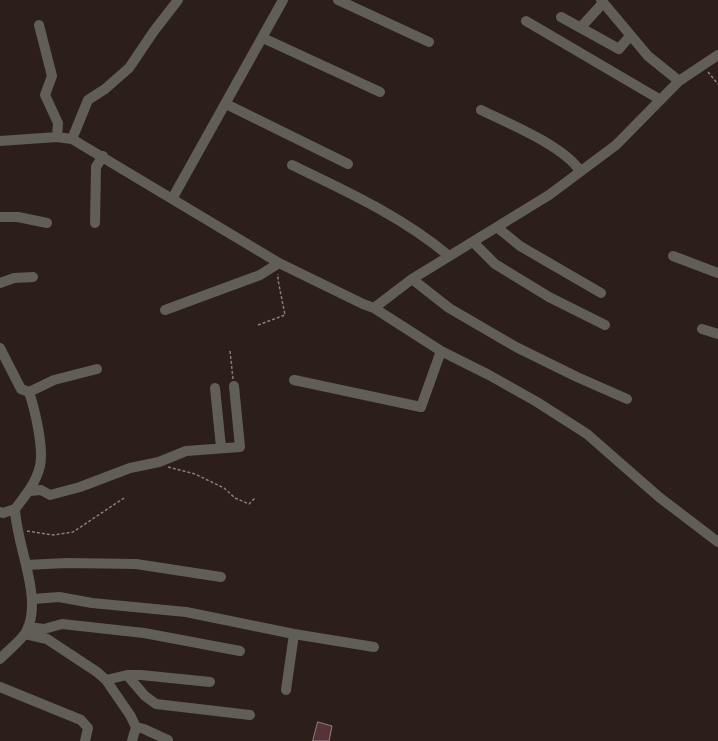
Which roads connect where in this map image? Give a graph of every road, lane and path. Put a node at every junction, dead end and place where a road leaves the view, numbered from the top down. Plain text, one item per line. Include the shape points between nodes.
1 (178, 0) edge
2 (283, 0) edge
3 (338, 0) edge
4 (602, 1) edge
5 (561, 17) dead end
6 (526, 21) dead end
7 (39, 26) dead end
8 (581, 27) junction
9 (630, 36) junction
10 (263, 38) junction
11 (429, 42) dead end
12 (718, 55) edge
13 (703, 65) junction
14 (679, 81) junction
15 (718, 84) edge
16 (380, 92) dead end
17 (659, 100) junction
18 (226, 104) junction
19 (481, 110) dead end
20 (57, 137) junction
21 (72, 139) junction
22 (0, 141) edge
23 (103, 156) junction
24 (348, 164) dead end
25 (292, 165) dead end
26 (580, 171) junction
27 (172, 199) junction
28 (0, 217) edge
29 (47, 223) dead end
30 (95, 223) dead end
31 (498, 228) junction
32 (473, 242) junction
33 (449, 256) junction
34 (673, 256) dead end
35 (279, 263) junction
36 (718, 273) edge
37 (33, 277) dead end
38 (412, 279) junction
39 (0, 283) edge
40 (601, 294) dead end
41 (374, 308) junction
42 (165, 310) dead end
43 (258, 325) dead end
44 (605, 325) dead end
45 (702, 329) dead end
46 (718, 334) edge
47 (0, 348) edge
48 (230, 351) dead end
49 (440, 351) junction
50 (97, 369) dead end
51 (294, 380) dead end
52 (234, 386) joint
53 (215, 388) dead end
54 (29, 392) junction
55 (627, 399) dead end
56 (221, 447) junction
57 (159, 462) junction
58 (40, 467) junction
59 (42, 490) junction
60 (30, 491) junction
61 (256, 497) dead end
62 (124, 498) dead end
63 (15, 509) junction
64 (0, 512) edge
65 (17, 532) junction
66 (718, 542) edge
67 (26, 566) junction
68 (221, 578) dead end
69 (33, 599) junction
70 (26, 631) junction
71 (294, 634) junction
72 (374, 647) dead end
73 (240, 651) dead end
74 (0, 658) edge
75 (127, 675) junction
76 (106, 680) junction
77 (210, 682) dead end
78 (0, 687) edge
79 (286, 690) dead end
80 (250, 715) dead end
81 (136, 727) junction
82 (168, 740) edge
83 (85, 741) edge
84 (132, 741) edge

1 - 21 street via 129,68 88,100
2 - 10 street
3 - 11 street
4 - 8 street
4 - 9 street
5 - 8 street
6 - 17 street
7 - 20 street via 52,76 45,96 58,123
8 - 9 street via 619,49
9 - 14 street via 648,56
10 - 16 street
10 - 18 street
12 - 13 street
13 - 14 street
13 - 15 path
14 - 17 street
17 - 26 street via 616,145
18 - 24 street
18 - 27 street
19 - 26 street via 574,161
20 - 21 street
20 - 22 street
21 - 23 street
23 - 27 street
23 - 30 street via 96,167
25 - 33 street via 408,226 430,239
26 - 31 street via 549,195
27 - 35 street
28 - 29 street
31 - 32 street
31 - 40 street via 520,246
32 - 33 street
32 - 44 street via 495,264 549,297
33 - 38 street
34 - 36 street
35 - 41 street
35 - 42 street via 260,275
35 - 43 path via 278,280 285,315
37 - 39 street via 14,278
38 - 41 street
38 - 55 street via 449,308 516,347
41 - 49 street
45 - 46 street
47 - 54 street via 21,389
48 - 52 path
49 - 51 street via 421,407
49 - 66 street via 537,402 587,434 660,497
50 - 54 street via 54,380
52 - 56 street via 240,447
53 - 56 street
54 - 58 street via 41,456
56 - 57 street via 186,451
57 - 59 street via 130,468 80,487 50,495
57 - 61 path via 208,480 224,488 234,498 249,504
58 - 59 street
58 - 60 street
59 - 60 street
60 - 63 street
62 - 65 path via 73,532 53,535
63 - 64 street
63 - 65 street
65 - 67 street
67 - 68 street via 67,563 136,564
67 - 69 street
69 - 70 street
69 - 71 street via 59,597 92,603 186,612
70 - 73 street via 62,624 144,633
70 - 74 street
70 - 76 street via 47,639
71 - 72 street
71 - 79 street
75 - 76 street
75 - 77 street
75 - 80 street via 156,704
76 - 81 street
78 - 83 street via 81,720 88,728
81 - 82 street
81 - 84 street

